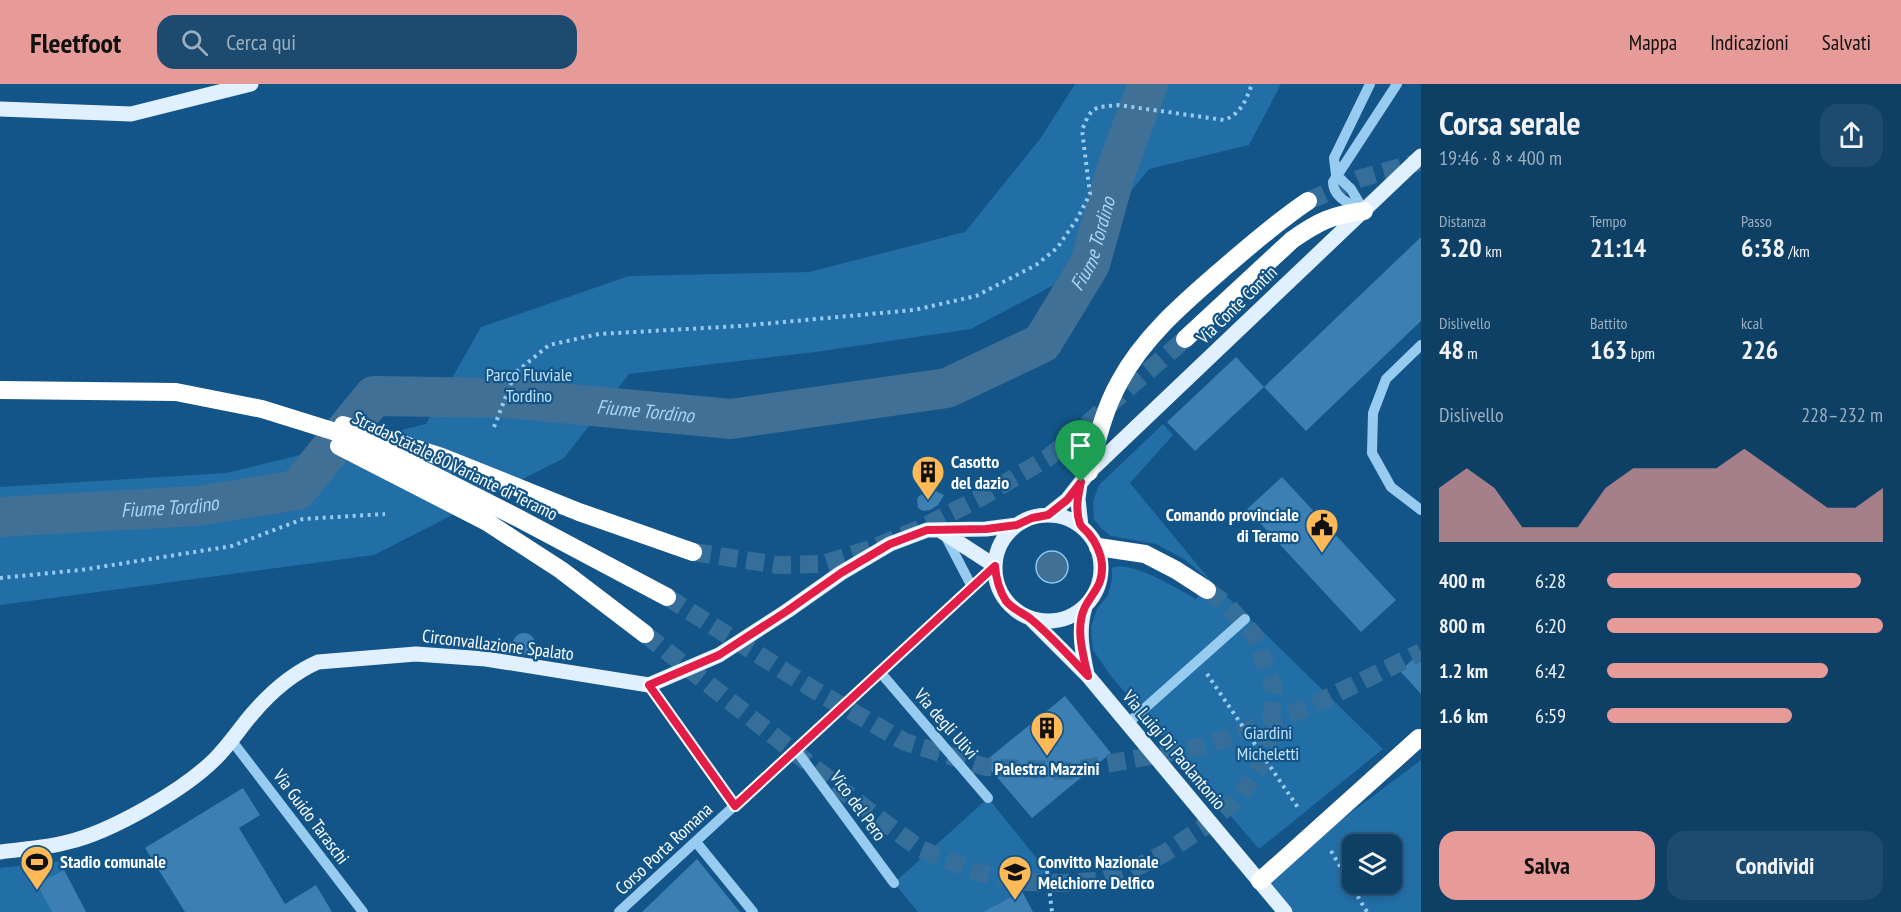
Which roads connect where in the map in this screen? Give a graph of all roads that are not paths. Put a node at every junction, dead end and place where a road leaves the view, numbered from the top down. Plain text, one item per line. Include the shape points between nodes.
1 (251, 84) edge
2 (1370, 84) edge
3 (1397, 84) edge
4 (0, 109) edge
5 (1421, 156) edge
6 (1336, 175) junction
7 (1308, 201) tunnel mouth
8 (1364, 211) junction
9 (1185, 339) tunnel mouth
10 (1421, 345) edge
11 (0, 390) edge
12 (262, 409) junction
13 (1085, 477) junction
14 (427, 481) junction
15 (1421, 510) edge
16 (1048, 515) junction
17 (1017, 525) junction
18 (1081, 526) junction
19 (941, 531) junction
20 (1098, 547) junction
21 (693, 552) tunnel mouth
22 (995, 566) junction
23 (972, 587) junction
24 (1208, 590) tunnel mouth
25 (667, 597) tunnel mouth
26 (1085, 607) junction
27 (1029, 618) junction
28 (1245, 619) dead end
29 (645, 634) tunnel mouth
30 (880, 672) junction
31 (1088, 676) junction
32 (649, 685) junction
33 (1126, 724) junction
34 (1419, 738) dead end
35 (232, 741) junction
36 (796, 750) junction
37 (988, 798) dead end
38 (735, 806) junction
39 (696, 842) junction
40 (0, 852) edge
41 (1260, 881) junction
42 (894, 883) dead end
43 (363, 912) edge
44 (619, 912) edge
45 (753, 912) edge
46 (1285, 912) edge

1 - 4 main road via 131,114
2 - 6 street via 1334,158
3 - 6 street
5 - 8 main road, Via Conte Contin
6 - 8 street via 1351,189
7 - 13 highway via 1186,300 1134,357 1104,414
8 - 9 highway via 1337,214 1292,240
8 - 13 main road, Via Conte Contin
10 - 15 street via 1386,379 1373,413 1372,453 1391,487
11 - 12 highway via 176,392
12 - 14 highway
12 - 21 highway via 310,416 442,456 579,512
13 - 16 main road, Via Conte Contin via 1067,500
13 - 18 main road via 1078,499
14 - 25 highway, Strada Statale 80 Variante di Teramo via 520,519
14 - 29 highway via 561,570
16 - 17 main road
16 - 18 main road
17 - 19 main road
17 - 22 main road via 1001,543
18 - 20 main road
19 - 22 main road
19 - 23 street
19 - 32 main road via 927,530 890,544 719,655
20 - 24 highway via 1145,554
20 - 26 main road via 1101,579
22 - 23 street, Corso Porta Romana
22 - 27 main road via 996,579 1008,603
23 - 30 street, Corso Porta Romana
26 - 27 main road via 1053,621
26 - 31 main road via 1081,630
27 - 31 main road, Via Luigi Di Paolantonio
28 - 33 street
30 - 36 street, Corso Porta Romana
30 - 37 street, Via degli Ulivi
31 - 33 main road, Via Luigi Di Paolantonio
32 - 35 main road, Circonvallazione Spalato via 486,659 416,654 318,662 303,668 278,688
32 - 38 street
33 - 41 main road, Via Luigi Di Paolantonio
34 - 41 highway
35 - 40 main road, Circonvallazione Spalato via 196,776 119,823 69,842
35 - 43 street, Via Guido Taraschi
36 - 38 street, Corso Porta Romana
36 - 42 street, Vico del Pero
38 - 39 street, Corso Porta Romana
39 - 44 street, Corso Porta Romana
39 - 45 street
41 - 46 main road, Via Luigi Di Paolantonio

